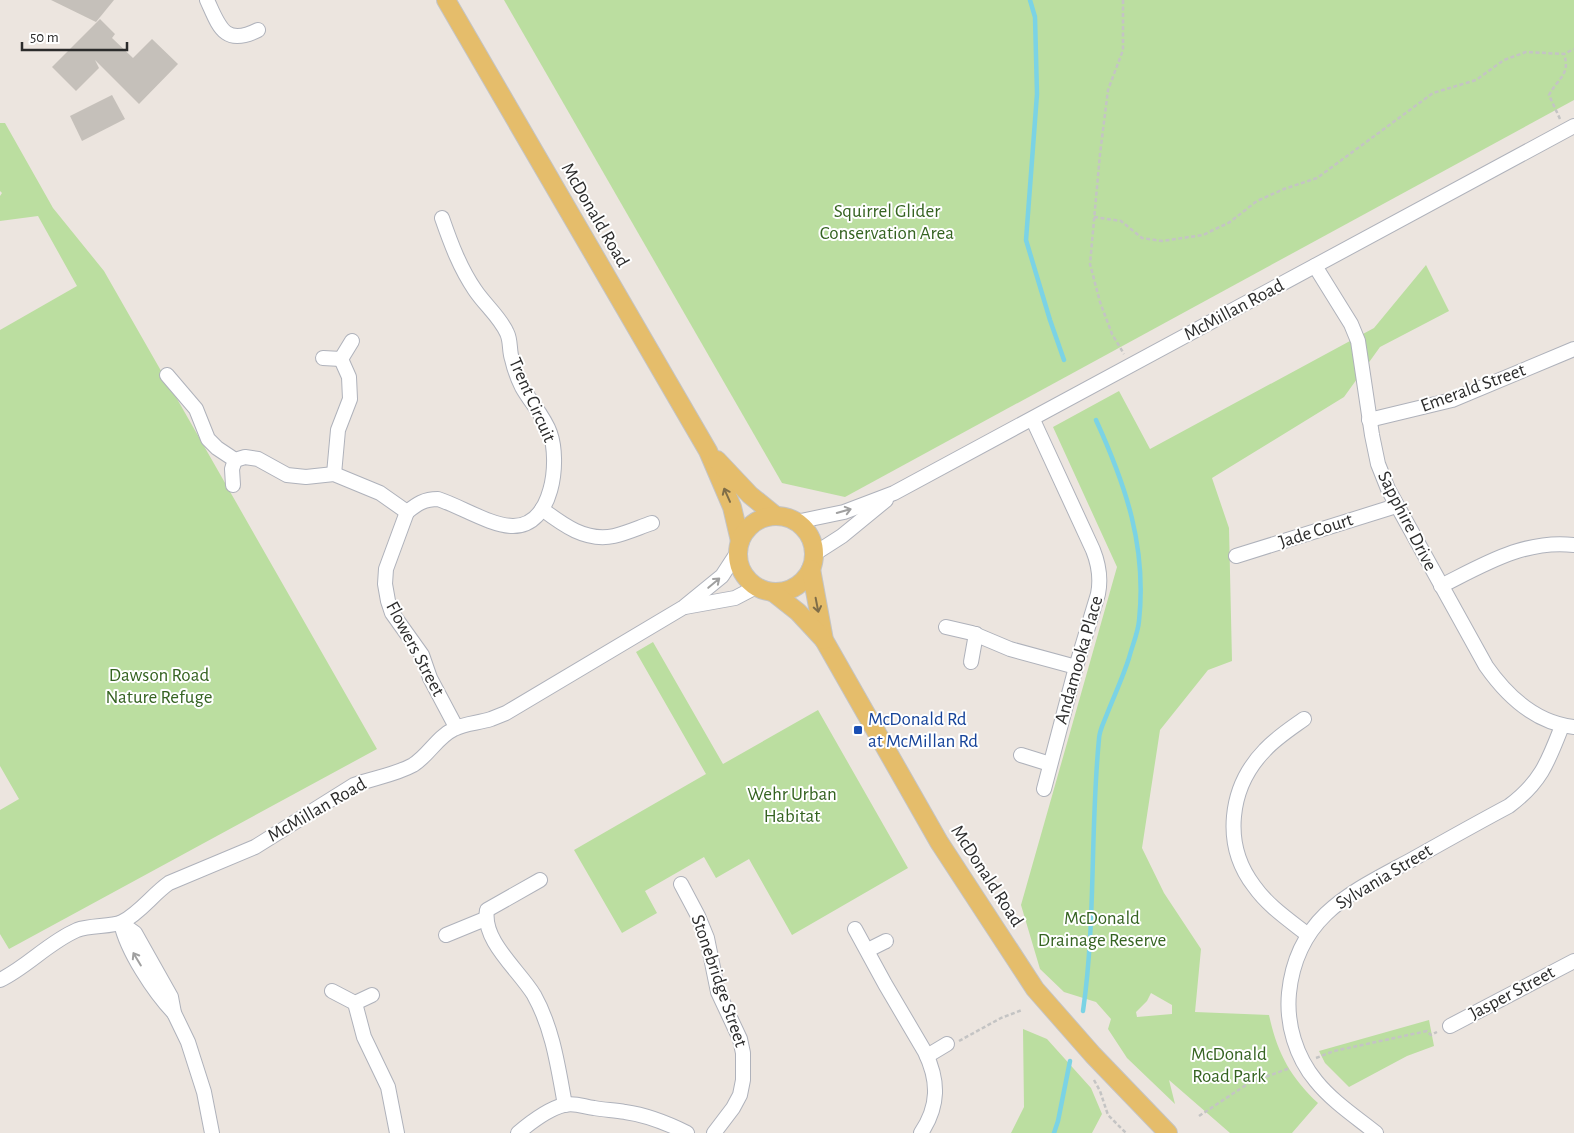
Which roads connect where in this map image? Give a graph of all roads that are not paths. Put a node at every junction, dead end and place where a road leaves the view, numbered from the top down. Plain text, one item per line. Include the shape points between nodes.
1 (207, 0) edge
2 (446, 0) edge
3 (258, 30) dead end
4 (1570, 128) edge
5 (442, 218) dead end
6 (1315, 266) junction
7 (352, 341) dead end
8 (1574, 349) edge
9 (323, 358) dead end
10 (341, 359) junction
11 (167, 374) dead end
12 (1032, 420) junction
13 (1370, 420) junction
14 (708, 451) junction
15 (235, 460) junction
16 (334, 474) junction
17 (233, 485) dead end
18 (894, 494) junction
19 (1396, 506) junction
20 (542, 509) junction
21 (407, 512) junction
22 (636, 513) dead end
23 (776, 516) junction
24 (796, 522) junction
25 (652, 523) dead end
26 (638, 528) junction
27 (1574, 545) edge
28 (739, 547) junction
29 (1236, 556) dead end
30 (813, 562) junction
31 (1441, 586) junction
32 (756, 587) junction
33 (774, 593) junction
34 (684, 607) junction
35 (946, 627) dead end
36 (976, 634) junction
37 (824, 640) junction
38 (971, 662) dead end
39 (1076, 666) junction
40 (1304, 719) dead end
41 (1568, 726) edge
42 (456, 727) junction
43 (1021, 755) dead end
44 (1050, 764) junction
45 (1044, 789) dead end
46 (540, 880) dead end
47 (681, 884) dead end
48 (486, 919) junction
49 (121, 923) junction
50 (855, 928) dead end
51 (446, 935) dead end
52 (1308, 935) junction
53 (886, 941) dead end
54 (868, 950) junction
55 (1574, 961) edge
56 (1, 978) edge
57 (332, 991) dead end
58 (372, 994) dead end
59 (355, 1003) junction
60 (1450, 1026) road end
61 (947, 1044) road end
62 (927, 1056) junction
63 (565, 1105) junction
64 (212, 1133) edge
65 (397, 1133) edge
66 (518, 1133) edge
67 (687, 1133) edge
68 (714, 1133) edge
69 (921, 1133) edge
70 (1168, 1133) edge
71 (1376, 1133) edge

1 - 3 street via 220,29 228,34 244,37
2 - 14 main road, McDonald Road
4 - 6 street, McMillan Road
5 - 20 street, Trent Circuit via 466,276 508,334 511,358 522,387 550,433 554,467 547,502
6 - 12 street, McMillan Road
6 - 13 street, Sapphire Drive via 1351,324 1358,342
7 - 10 street
8 - 13 street, Emerald Street via 1452,400
9 - 10 street
10 - 16 street via 349,377 350,399 338,430
11 - 15 street via 196,409 208,439
12 - 18 street, McMillan Road
12 - 39 street, Andamooka Place via 1097,562 1098,594
13 - 19 street, Sapphire Drive via 1378,464
14 - 23 main road, McDonald Road via 750,495
28 -> 14 main road, McDonald Road via 732,507
15 - 16 street via 245,457 258,459 287,476
15 - 17 street
16 - 21 street via 380,493
24 -> 18 street, McMillan Road via 844,512
18 - 30 street, McMillan Road
19 - 29 street, Jade Court
19 - 31 street, Sapphire Drive
20 - 21 street via 528,522 514,526 438,499 427,499
20 - 26 street via 581,534 614,536
21 - 42 street, Flowers Street via 386,569 388,601 392,613 422,655 430,678
22 - 26 street
23 - 24 main road
23 - 28 main road via 754,523 746,531
24 - 30 main road via 812,542
25 - 26 street
27 - 31 street via 1534,546 1512,551
28 - 32 main road via 739,567
34 -> 28 street, McMillan Road via 722,576
30 - 33 main road via 805,579 786,591
30 -> 37 main road, McDonald Road
31 - 41 street, Sapphire Drive via 1501,687 1535,714
32 - 33 main road
32 - 34 street, McMillan Road via 735,598
33 - 37 main road, McDonald Road via 798,612
34 - 42 street, McMillan Road via 506,713
35 - 36 street
36 - 38 street
36 - 39 street via 1010,649
37 - 70 main road, McDonald Road via 939,842 1035,989
39 - 44 street, Andamooka Place
40 - 52 street via 1266,748 1253,763 1237,796 1233,835 1236,853 1254,888
41 - 52 street, Sylvania Street via 1537,780 1525,794 1509,806 1346,896
42 - 49 street, McMillan Road via 413,765 354,785 254,847 169,883
43 - 44 street
44 - 45 street, Andamooka Place
46 - 48 street via 487,910
47 - 68 street, Stonebridge Street via 707,938 718,992 743,1052 744,1080 740,1095
48 - 51 street
48 - 63 street via 500,951 542,1009 555,1050
49 - 56 street via 77,930
49 - 64 street via 124,938 160,998 174,1013 188,1042 204,1092
50 - 54 street
52 - 71 street, Sylvania Street via 1294,966 1288,1005 1296,1045 1316,1082
53 - 54 street
54 - 62 street
55 - 60 street, Jasper Street
57 - 59 street
58 - 59 street
59 - 65 street via 364,1036 388,1087
61 - 62 street
62 - 69 street via 936,1095 933,1110
63 - 66 street
63 - 67 street via 578,1104 641,1115

